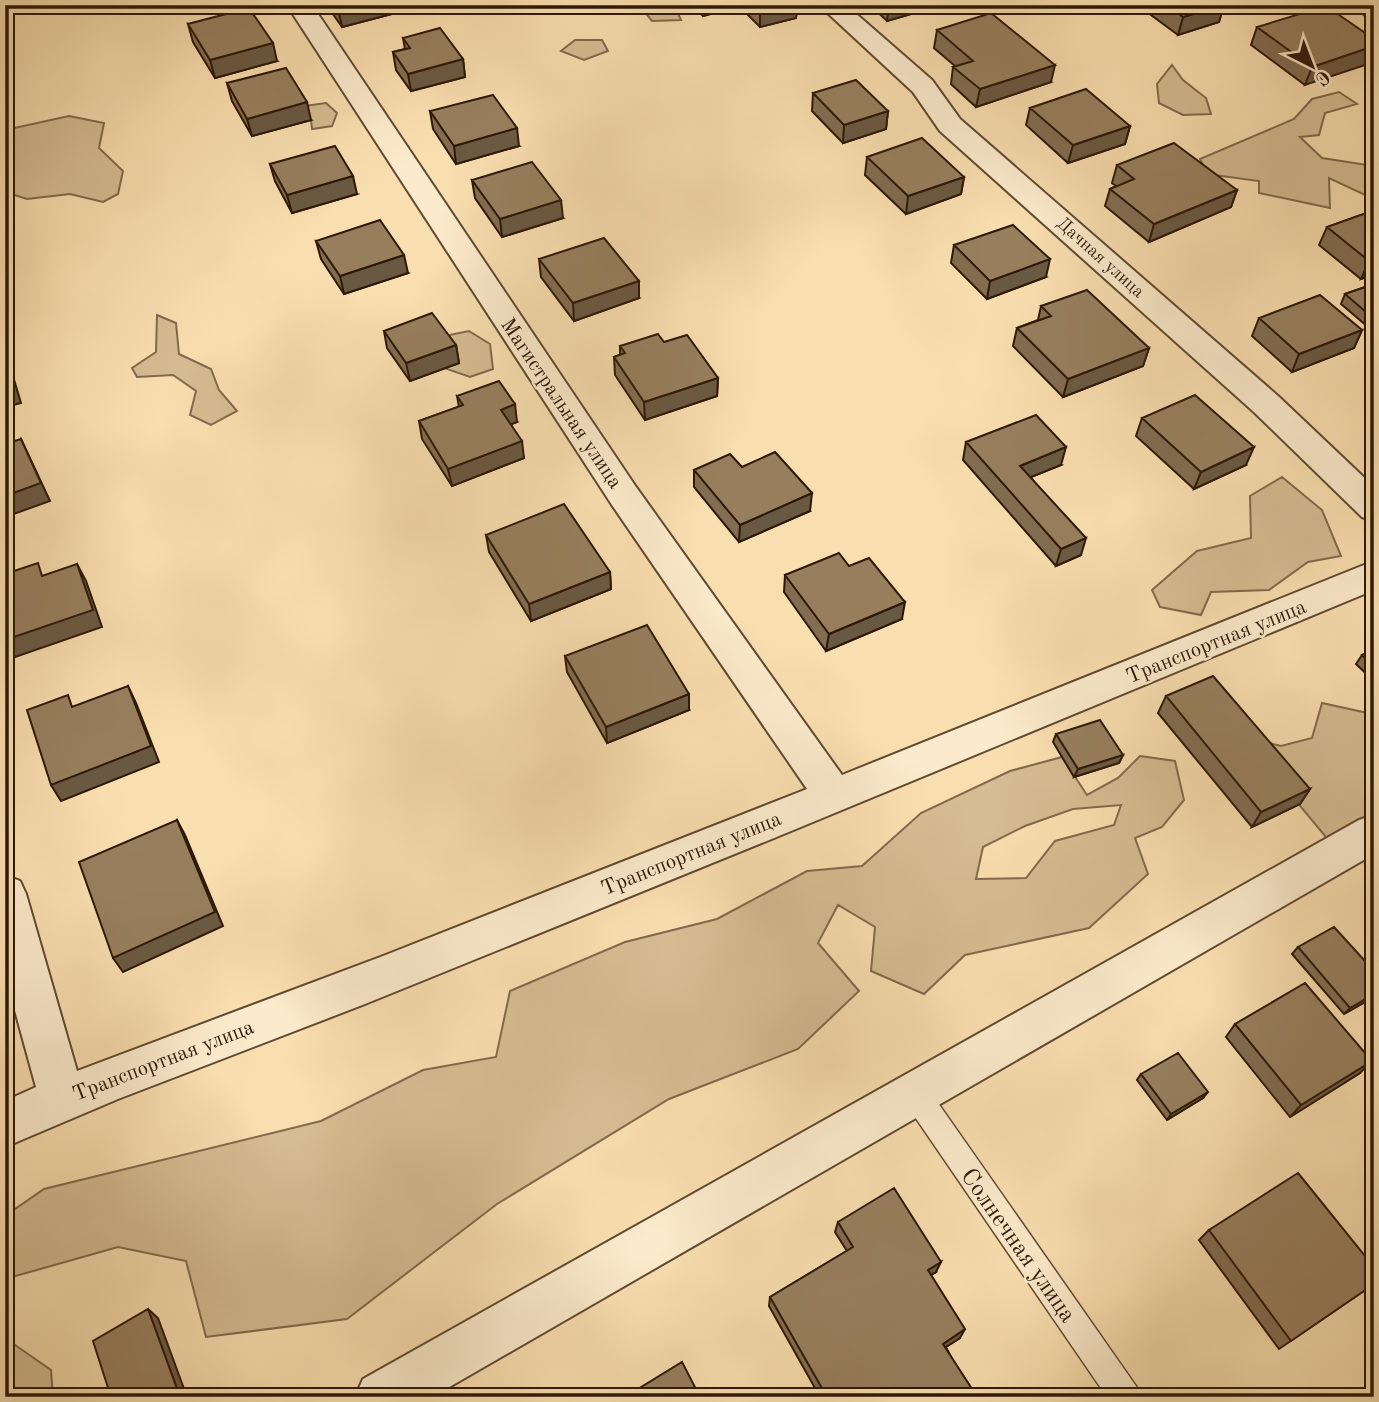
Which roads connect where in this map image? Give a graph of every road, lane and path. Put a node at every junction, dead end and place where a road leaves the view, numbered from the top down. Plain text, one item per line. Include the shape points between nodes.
1 (299, 5) edge
2 (831, 5) edge
3 (1367, 5) edge
4 (1374, 10) edge
5 (1374, 508) edge
6 (1374, 575) edge
7 (834, 795) junction
8 (1374, 833) edge
9 (5, 894) edge
10 (914, 1092) junction
11 (62, 1099) junction
12 (5, 1124) edge
13 (381, 1397) edge
14 (1125, 1397) edge

1 - 7 street, Магистральная улица via 624,496
2 - 5 street, Дачная улица via 923,86 950,125 1266,404
3 - 4 street
6 - 7 street, Транспортная улица
7 - 11 street, Транспортная улица
8 - 10 street
9 - 11 street
10 - 13 street
10 - 14 lane, Солнечная улица
11 - 12 street, Транспортная улица

